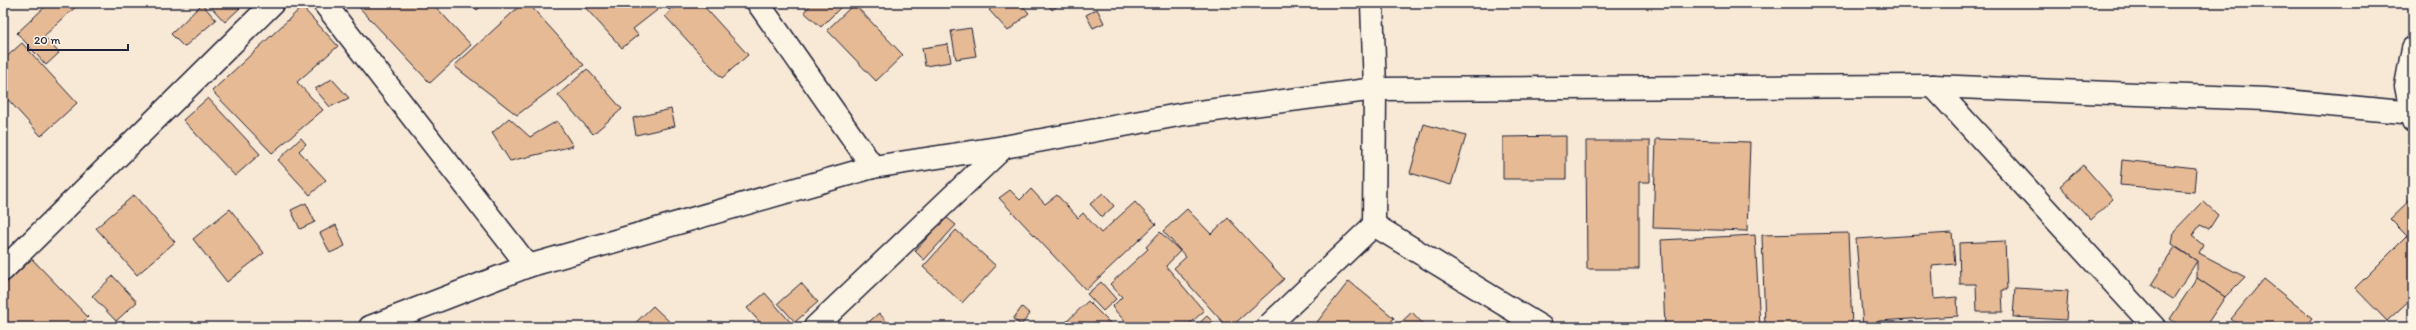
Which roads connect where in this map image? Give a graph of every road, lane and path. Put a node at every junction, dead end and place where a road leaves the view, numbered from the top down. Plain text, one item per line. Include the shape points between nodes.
1 (273, 3) edge
2 (324, 3) edge
3 (758, 3) edge
4 (1372, 3) edge
5 (2412, 55) edge
6 (1933, 86) junction
7 (1375, 89) junction
8 (2412, 116) edge
9 (1004, 147) junction
10 (873, 167) junction
11 (1374, 225) junction
12 (528, 266) junction
13 (3, 270) edge
14 (370, 327) edge
15 (815, 327) edge
16 (1267, 327) edge
17 (1541, 327) edge
18 (2154, 327) edge

1 - 13 street
2 - 12 street
3 - 10 street
4 - 7 street
5 - 8 street via 2406,86
6 - 7 street
6 - 8 street via 2266,99
6 - 18 street
7 - 9 street via 1184,114
7 - 11 street
9 - 10 street
9 - 15 street
10 - 12 street
11 - 16 street
11 - 17 street
12 - 14 street

